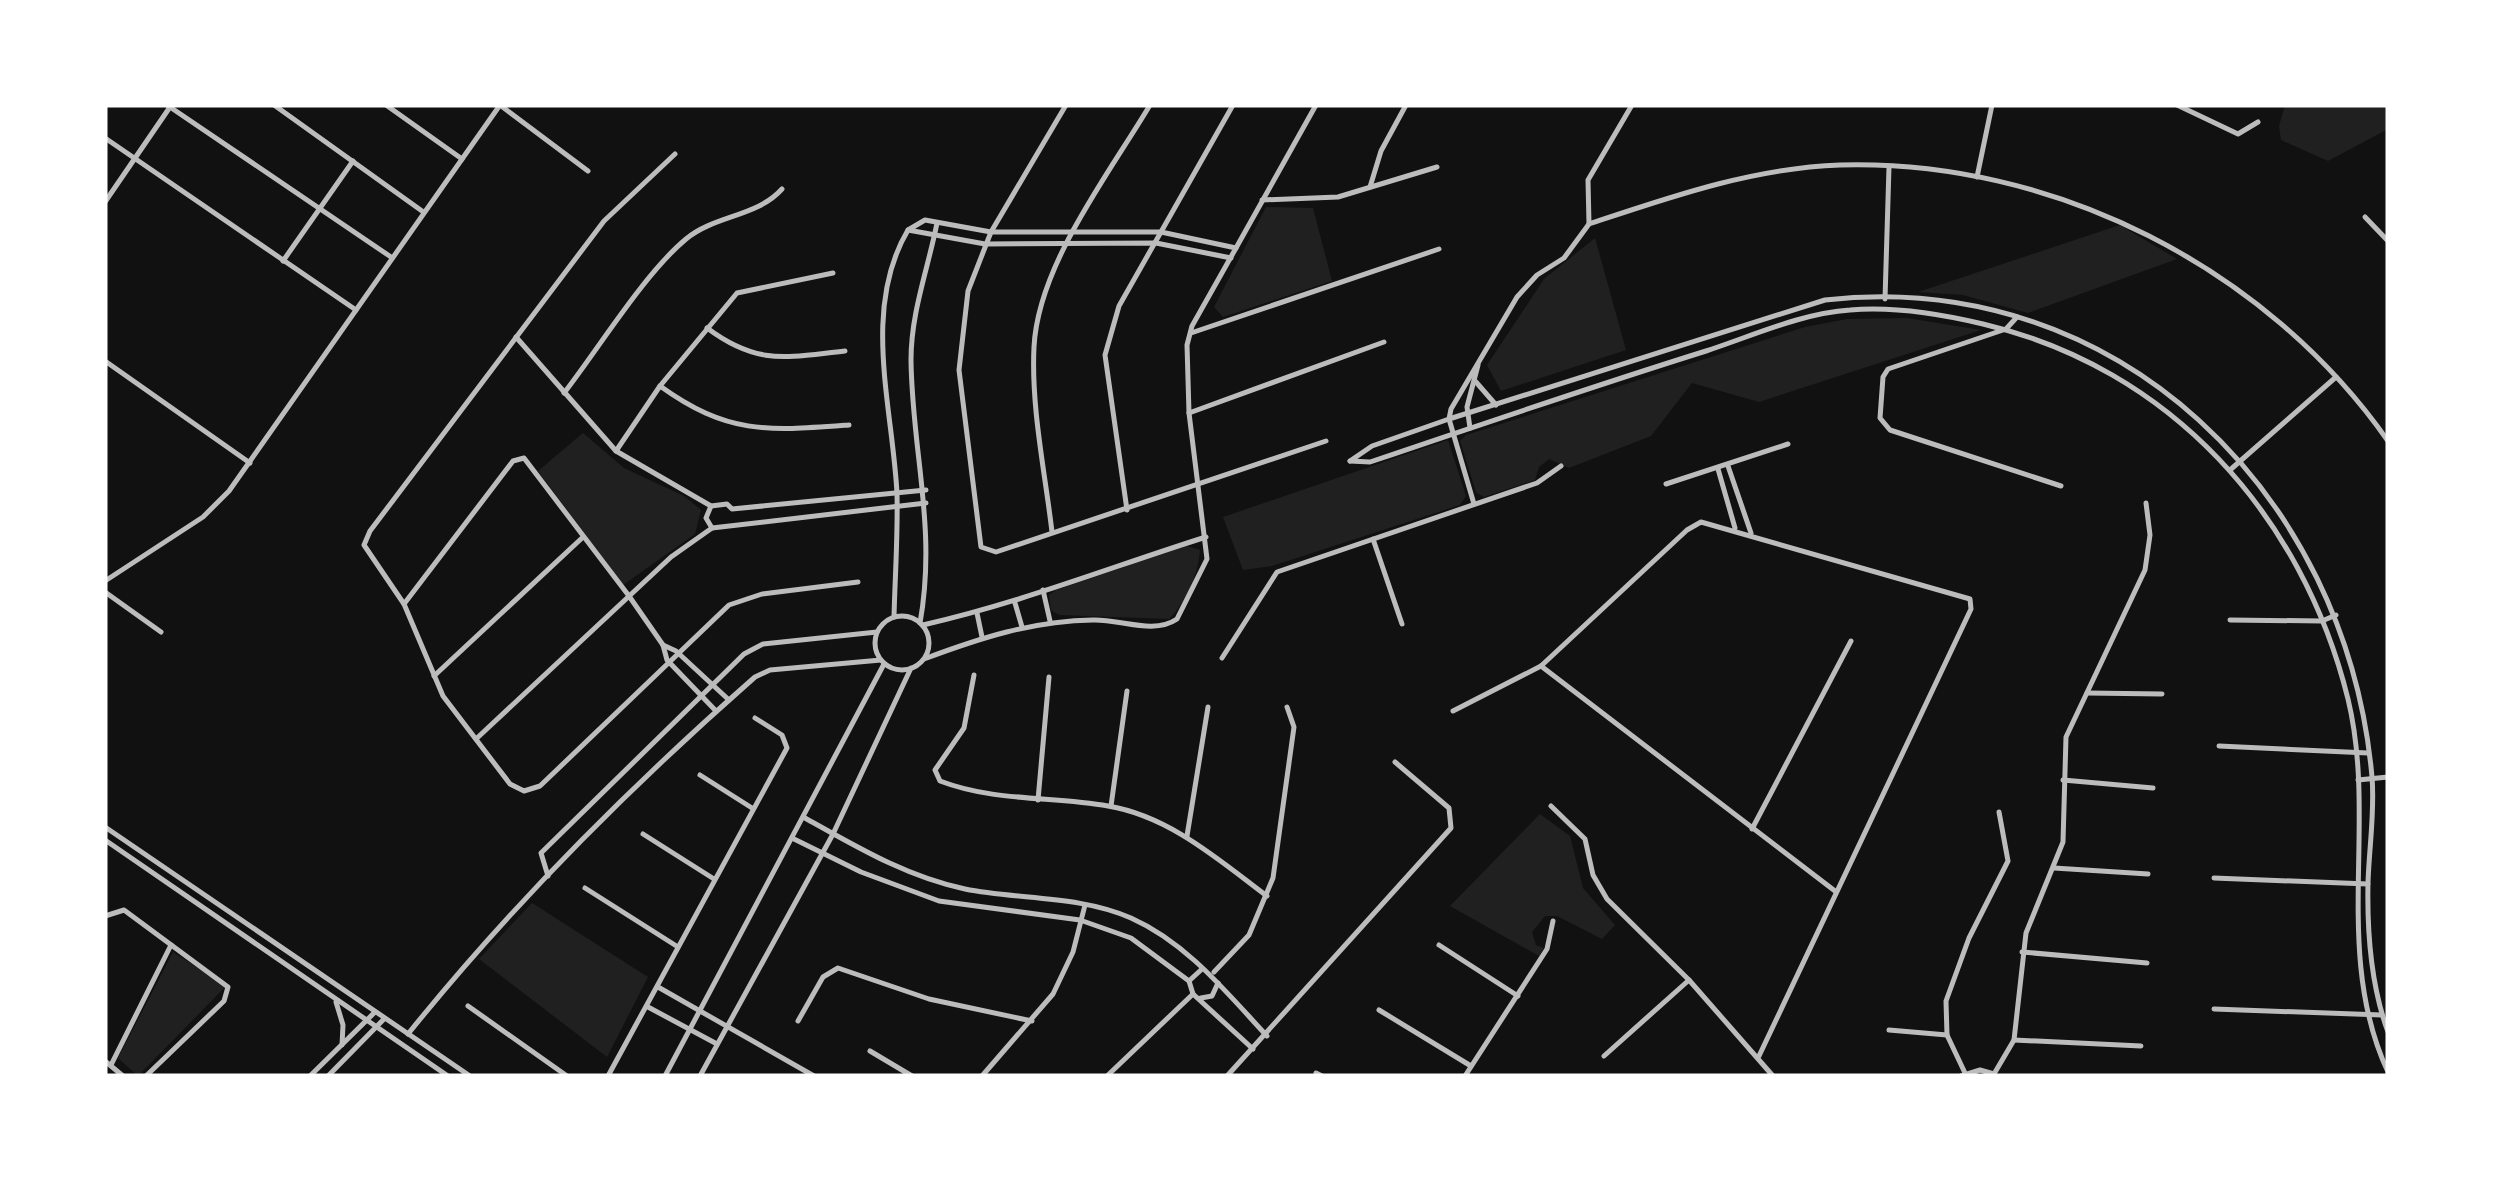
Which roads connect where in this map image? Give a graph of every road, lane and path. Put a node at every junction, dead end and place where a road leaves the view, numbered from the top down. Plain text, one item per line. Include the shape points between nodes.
1 (274, 105) edge
2 (386, 105) edge
3 (500, 105) edge
4 (1066, 105) edge
5 (1150, 105) edge
6 (1233, 105) edge
7 (1316, 105) edge
8 (1406, 105) edge
9 (1632, 105) edge
10 (1992, 105) edge
11 (2177, 105) edge
12 (170, 106) edge
13 (2258, 122) dead end
14 (105, 138) edge
15 (675, 154) dead end
16 (462, 158) junction
17 (136, 159) junction
18 (354, 160) junction
19 (1437, 167) dead end
20 (1889, 167) junction
21 (588, 171) dead end
22 (1977, 177) junction
23 (1370, 187) junction
24 (782, 189) dead end
25 (1262, 200) junction
26 (105, 202) edge
27 (318, 210) junction
28 (423, 212) junction
29 (2364, 216) dead end
30 (937, 222) junction
31 (1589, 224) junction
32 (908, 230) junction
33 (1076, 230) junction
34 (991, 232) junction
35 (1161, 232) junction
36 (935, 235) junction
37 (2388, 241) edge
38 (1067, 242) junction
39 (1156, 243) junction
40 (985, 244) junction
41 (1236, 248) junction
42 (1439, 249) dead end
43 (390, 258) junction
44 (1231, 258) junction
45 (283, 261) junction
46 (832, 274) dead end
47 (1885, 294) junction
48 (356, 310) junction
49 (1884, 310) junction
50 (2017, 316) junction
51 (706, 328) junction
52 (2006, 329) junction
53 (1189, 334) junction
54 (516, 337) junction
55 (1384, 342) dead end
56 (845, 350) dead end
57 (105, 361) edge
58 (1478, 362) junction
59 (2336, 376) junction
60 (1476, 382) junction
61 (660, 386) junction
62 (564, 394) junction
63 (1496, 405) junction
64 (1189, 413) junction
65 (1466, 414) junction
66 (1449, 419) junction
67 (848, 425) dead end
68 (1470, 428) junction
69 (1453, 434) junction
70 (1326, 441) dead end
71 (2388, 441) edge
72 (1788, 444) dead end
73 (616, 450) junction
74 (2242, 461) junction
75 (250, 464) junction
76 (1561, 466) dead end
77 (1728, 466) junction
78 (1718, 469) junction
79 (2230, 470) junction
80 (1666, 484) dead end
81 (1200, 486) junction
82 (2061, 486) dead end
83 (926, 490) junction
84 (896, 492) junction
85 (850, 497) junction
86 (2146, 502) dead end
87 (926, 503) junction
88 (1474, 504) junction
89 (710, 506) junction
90 (897, 507) junction
91 (732, 509) junction
92 (1127, 510) junction
93 (851, 512) junction
94 (733, 525) junction
95 (712, 528) junction
96 (1736, 529) junction
97 (1052, 533) junction
98 (1751, 534) junction
99 (1206, 537) junction
100 (582, 538) junction
101 (1373, 539) junction
102 (105, 581) edge
103 (858, 582) dead end
104 (1043, 589) junction
105 (105, 592) edge
106 (629, 596) junction
107 (1015, 603) junction
108 (404, 604) junction
109 (977, 613) junction
110 (2336, 615) junction
111 (894, 617) junction
112 (2230, 620) dead end
113 (1050, 621) junction
114 (2322, 621) junction
115 (921, 624) junction
116 (1402, 624) dead end
117 (1022, 626) junction
118 (162, 632) dead end
119 (877, 632) junction
120 (982, 637) junction
121 (1851, 641) dead end
122 (663, 645) junction
123 (676, 651) junction
124 (1222, 658) dead end
125 (924, 659) junction
126 (667, 660) junction
127 (883, 662) junction
128 (1541, 666) junction
129 (911, 668) junction
130 (974, 675) dead end
131 (433, 677) junction
132 (1049, 677) dead end
133 (712, 683) junction
134 (1127, 690) dead end
135 (2087, 693) junction
136 (700, 694) junction
137 (2162, 694) dead end
138 (729, 700) junction
139 (1208, 707) dead end
140 (1287, 707) dead end
141 (1453, 711) dead end
142 (716, 712) junction
143 (755, 718) dead end
144 (476, 740) junction
145 (2220, 746) dead end
146 (2368, 753) junction
147 (2356, 754) junction
148 (1395, 762) dead end
149 (700, 775) dead end
150 (2388, 777) edge
151 (2372, 778) junction
152 (2064, 780) junction
153 (2358, 780) junction
154 (2152, 788) dead end
155 (1038, 800) junction
156 (1111, 806) junction
157 (1551, 806) dead end
158 (753, 809) junction
159 (1999, 812) dead end
160 (806, 818) junction
161 (105, 827) edge
162 (1752, 829) junction
163 (643, 834) dead end
164 (833, 834) junction
165 (1187, 836) junction
166 (794, 839) junction
167 (105, 840) edge
168 (822, 853) junction
169 (869, 856) junction
170 (2054, 868) junction
171 (861, 872) junction
172 (2148, 874) dead end
173 (548, 876) junction
174 (2214, 878) dead end
175 (714, 879) junction
176 (2355, 884) junction
177 (2368, 884) junction
178 (585, 888) dead end
179 (1835, 891) junction
180 (1267, 896) junction
181 (1085, 905) junction
182 (105, 916) edge
183 (1080, 920) junction
184 (1552, 921) dead end
185 (171, 945) junction
186 (1439, 945) dead end
187 (678, 947) junction
188 (2022, 952) junction
189 (2147, 963) dead end
190 (1202, 970) junction
191 (1213, 973) junction
192 (1688, 980) junction
193 (1189, 981) junction
194 (1218, 982) junction
195 (658, 987) junction
196 (1193, 994) junction
197 (1518, 996) junction
198 (1200, 998) junction
199 (334, 1000) junction
200 (468, 1006) dead end
201 (648, 1006) junction
202 (2214, 1009) dead end
203 (1379, 1010) dead end
204 (703, 1011) junction
205 (374, 1012) junction
206 (2382, 1015) junction
207 (2368, 1016) junction
208 (384, 1019) junction
209 (798, 1021) dead end
210 (1032, 1021) junction
211 (366, 1022) junction
212 (727, 1024) junction
213 (376, 1028) junction
214 (1889, 1030) dead end
215 (692, 1031) junction
216 (2388, 1032) edge
217 (408, 1034) junction
218 (1947, 1035) junction
219 (1267, 1036) junction
220 (2014, 1040) junction
221 (717, 1044) junction
222 (342, 1046) junction
223 (2141, 1046) dead end
224 (1253, 1049) junction
225 (870, 1051) dead end
226 (1604, 1056) dead end
227 (1759, 1056) junction
228 (110, 1065) edge
229 (1471, 1066) junction
230 (2388, 1072) edge
231 (1963, 1075) edge
232 (1995, 1075) edge
233 (108, 1076) edge
234 (123, 1076) edge
235 (146, 1076) edge
236 (310, 1076) edge
237 (328, 1076) edge
238 (448, 1076) edge
239 (470, 1076) edge
240 (567, 1076) edge
241 (608, 1076) edge
242 (665, 1076) edge
243 (700, 1076) edge
244 (814, 1076) edge
245 (912, 1076) edge
246 (982, 1076) edge
247 (1106, 1076) edge
248 (1227, 1076) edge
249 (1465, 1076) edge
250 (1774, 1076) edge

1 - 18 street
2 - 16 street
3 - 16 street
3 - 21 street
4 - 34 street
5 - 33 street
6 - 35 street
7 - 25 street
8 - 23 street
9 - 31 street via 1588,180
10 - 22 street
11 - 13 street via 2238,134
12 - 17 street
12 - 27 street
14 - 17 street
15 - 54 street via 614,209
16 - 28 street
17 - 26 street
17 - 45 street
18 - 27 street
18 - 28 street
19 - 23 street
20 - 22 street
20 - 31 street via 1773,173
20 - 47 street
22 - 59 street via 2057,196 2134,226 2230,282
23 - 25 street via 1322,200
24 - 62 street via 766,204 717,220 683,242
25 - 41 street
27 - 43 street
27 - 45 street
28 - 43 street
29 - 37 street
30 - 32 street via 920,220
30 - 34 street
30 - 36 street
31 - 58 street via 1564,258 1527,284
32 - 36 street
32 - 84 street via 888,293 882,349
33 - 34 street
33 - 35 street
33 - 38 street
34 - 40 street
35 - 39 street
35 - 41 street
36 - 40 street
36 - 83 street via 912,357
38 - 39 street
38 - 40 street
38 - 97 street via 1034,344
39 - 44 street
39 - 92 street via 1119,306 1105,355
40 - 97 street via 968,291 959,370 978,542 985,552 996,552
41 - 44 street
42 - 53 street
43 - 48 street
44 - 53 street
45 - 48 street
46 - 51 street via 744,289
47 - 49 street
47 - 50 street via 1941,298
47 - 63 street via 1796,308
48 - 75 street
49 - 52 street
49 - 68 street via 1816,316
50 - 52 street
50 - 74 street via 2109,354 2160,385
51 - 56 street via 763,358
51 - 61 street
52 - 79 street via 2044,339 2150,396
52 - 82 street via 1888,370 1880,418 1890,430
53 - 64 street
54 - 62 street
54 - 108 street via 364,542
55 - 64 street
57 - 75 street
58 - 60 street
58 - 66 street
59 - 71 street
59 - 74 street
60 - 63 street
60 - 65 street
61 - 67 street via 698,413 742,428
61 - 73 street
62 - 73 street
63 - 65 street
64 - 81 street
65 - 66 street
65 - 68 street
66 - 69 street
66 - 69 street via 1372,446 1350,461 1370,462
68 - 69 street
69 - 88 street
70 - 81 street
72 - 77 street
73 - 89 street
74 - 79 street
74 - 110 street via 2276,504
75 - 102 street via 202,517
76 - 88 street via 1537,484
77 - 78 street
77 - 98 street
78 - 80 street
78 - 96 street
79 - 114 street via 2294,562
81 - 92 street
81 - 99 street
83 - 84 street
83 - 87 street
84 - 85 street
84 - 90 street
85 - 91 street
85 - 93 street
86 - 135 street via 2145,570
87 - 90 street
87 - 115 street
88 - 101 street
89 - 91 street
89 - 95 street via 706,518
90 - 93 street
90 - 111 street
91 - 94 street
92 - 97 street
93 - 94 street
94 - 95 street
95 - 106 street
96 - 98 street
96 - 128 street via 1696,524
98 - 179 street via 1966,596 1972,604
99 - 104 street
99 - 113 street via 1202,574 1173,623
100 - 106 street
100 - 108 street via 520,457
100 - 131 street
101 - 116 street
101 - 124 street via 1278,572
103 - 123 street via 743,599 714,614
104 - 107 street
104 - 113 street
105 - 118 street
106 - 122 street
106 - 144 street
107 - 109 street
107 - 117 street
108 - 131 street
109 - 115 street
109 - 120 street
110 - 114 street
110 - 146 street via 2356,679
111 - 115 street
111 - 119 street
112 - 114 street
113 - 117 street
114 - 147 street via 2349,705
115 - 125 street via 929,642
117 - 120 street
119 - 127 street
119 - 133 street via 763,644
120 - 125 street
121 - 162 street
122 - 123 street
122 - 126 street
123 - 126 street
123 - 133 street
125 - 129 street
126 - 136 street
126 - 144 street via 540,786 524,792 510,784
127 - 129 street
127 - 138 street via 770,670
127 - 160 street
128 - 141 street
128 - 162 street
129 - 164 street
130 - 155 street via 964,728 937,762 936,776 974,791
131 - 144 street
132 - 155 street
133 - 136 street
133 - 138 street
134 - 156 street
135 - 137 street
135 - 152 street via 2066,737
136 - 142 street
136 - 173 street via 542,853
138 - 142 street
139 - 165 street
140 - 180 street via 1294,727
142 - 173 street
143 - 158 street via 786,738 787,748
145 - 147 street
146 - 147 street
146 - 151 street
147 - 153 street
148 - 219 street via 1449,808 1452,828
149 - 158 street
150 - 151 street
151 - 153 street
151 - 177 street
152 - 154 street
152 - 170 street via 2063,842
153 - 176 street
155 - 156 street
156 - 165 street
157 - 192 street via 1585,840 1607,899
158 - 175 street
159 - 218 street via 2008,861 1949,988
160 - 164 street
160 - 166 street
161 - 205 street
162 - 179 street
163 - 175 street
164 - 168 street
164 - 169 street
165 - 180 street
166 - 168 street
166 - 204 street
167 - 199 street
168 - 171 street
168 - 212 street
169 - 171 street
169 - 181 street via 964,889
170 - 172 street
170 - 188 street
171 - 183 street via 939,901
173 - 217 street via 458,970
174 - 176 street
175 - 187 street
176 - 177 street
176 - 207 street
177 - 206 street
178 - 187 street
179 - 227 street
180 - 191 street via 1249,935
181 - 183 street
181 - 190 street via 1132,919
182 - 185 street via 124,910
183 - 193 street via 1130,938
183 - 210 street via 1062,980
184 - 197 street via 1547,948
185 - 228 street
185 - 235 street via 225,982 228,992
186 - 197 street
187 - 195 street
188 - 189 street
188 - 220 street
190 - 191 street
190 - 193 street
191 - 194 street
192 - 226 street
192 - 227 street
193 - 196 street
194 - 198 street via 1212,996
194 - 219 street
195 - 201 street
195 - 204 street
196 - 198 street
196 - 247 street
197 - 229 street
198 - 224 street
199 - 211 street
199 - 222 street
200 - 240 street
201 - 215 street
201 - 241 street
202 - 207 street
203 - 229 street
204 - 212 street
204 - 215 street
205 - 208 street
205 - 211 street
206 - 207 street
206 - 216 street
207 - 230 street
208 - 213 street
208 - 217 street
209 - 210 street via 832,969
210 - 246 street
211 - 213 street
211 - 222 street
212 - 221 street
212 - 244 street
213 - 237 street
213 - 238 street
214 - 218 street
215 - 221 street
215 - 242 street
217 - 239 street
218 - 231 street
219 - 224 street
220 - 223 street
220 - 232 street
221 - 243 street
222 - 236 street
224 - 248 street
225 - 245 street
227 - 250 street
228 - 233 street
228 - 234 street
229 - 249 street
231 - 232 street

